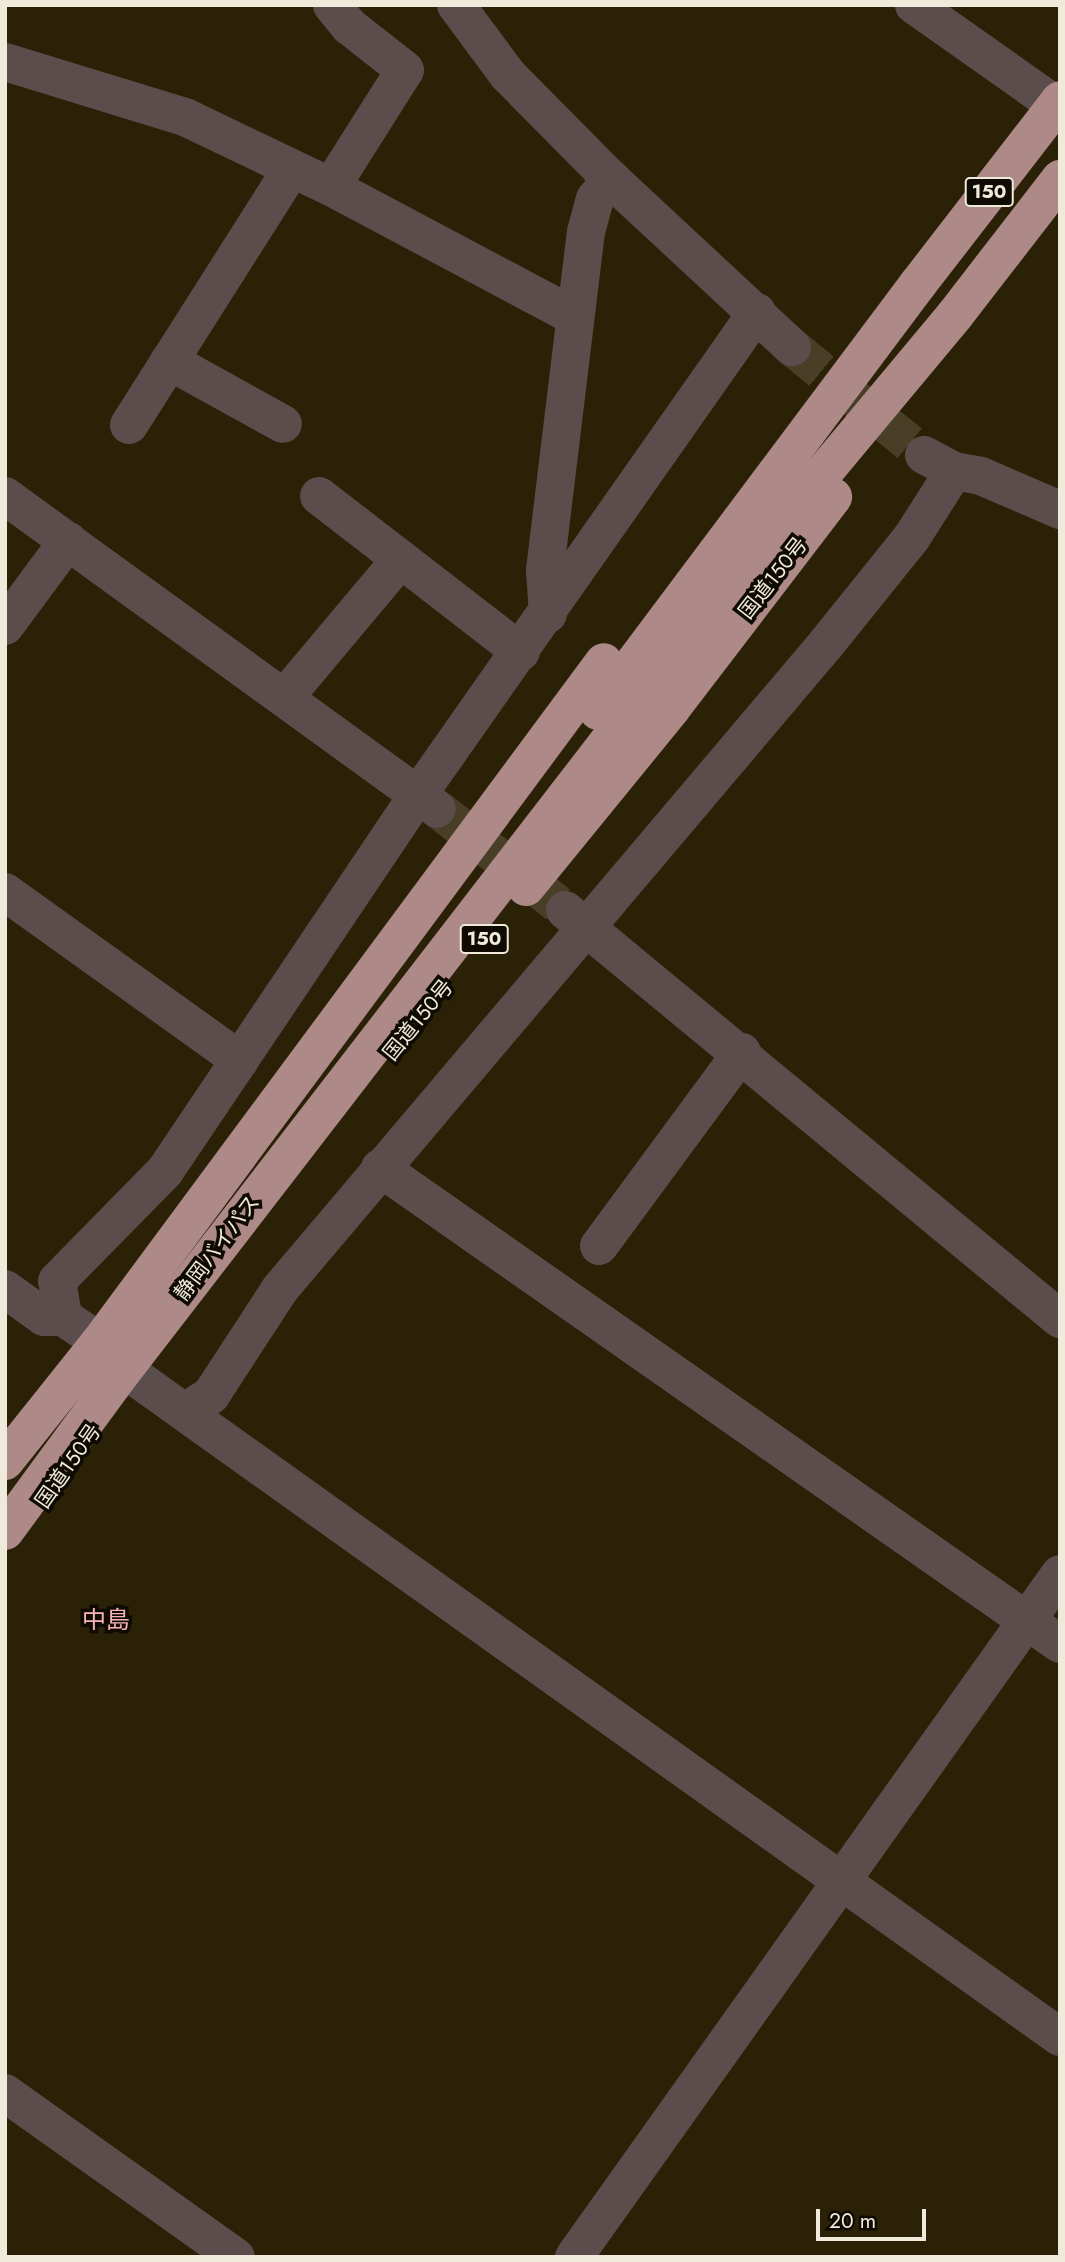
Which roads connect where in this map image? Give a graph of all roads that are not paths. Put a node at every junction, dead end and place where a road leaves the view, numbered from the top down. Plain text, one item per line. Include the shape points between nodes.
1 (332, 5) edge
2 (914, 5) edge
3 (464, 10) edge
4 (5, 62) edge
5 (1060, 100) edge
6 (1060, 108) edge
7 (291, 170) junction
8 (611, 179) junction
9 (1060, 179) edge
10 (331, 187) junction
11 (918, 285) junction
12 (757, 312) junction
13 (955, 315) junction
14 (574, 316) junction
15 (792, 347) tunnel mouth
16 (169, 361) junction
17 (283, 424) dead end
18 (129, 425) dead end
19 (5, 496) edge
20 (319, 496) dead end
21 (1060, 510) edge
22 (68, 541) junction
23 (401, 559) junction
24 (548, 614) junction
25 (5, 626) edge
26 (521, 652) junction
27 (285, 697) junction
28 (428, 803) junction
29 (5, 892) edge
30 (577, 918) junction
31 (423, 961) junction
32 (742, 1052) junction
33 (240, 1060) junction
34 (380, 1167) junction
35 (599, 1246) dead end
36 (5, 1289) edge
37 (63, 1317) junction
38 (1060, 1319) edge
39 (100, 1342) junction
40 (131, 1374) junction
41 (184, 1412) junction
42 (5, 1461) edge
43 (5, 1490) edge
44 (5, 1531) edge
45 (5, 1556) edge
46 (1060, 1574) edge
47 (1027, 1620) junction
48 (1060, 1644) edge
49 (842, 1880) junction
50 (1060, 2036) edge
51 (5, 2093) edge
52 (236, 2257) edge
53 (574, 2257) edge

1 - 10 street via 349,26 405,71
2 - 6 street
3 - 8 street via 508,75
4 - 7 street via 185,117
5 - 11 highway, 国道150号 / 150, bridge
7 - 10 street
7 - 16 street
8 - 12 street
8 - 14 street via 595,199
9 - 13 highway, 国道150号 / 150
10 - 14 street
11 - 31 highway, 国道150号 / 150
11 - 39 highway, 国道150号 / 150 via 702,535 544,738
12 - 15 street
12 - 24 street
13 - 31 highway, 国道150号 / 150
13 - 40 highway, 国道150号 / 150 via 807,534 671,709
14 - 24 street via 545,570
16 - 17 street
16 - 18 street
19 - 22 street
20 - 23 street
21 - 30 street via 939,463 912,537
22 - 25 street
22 - 27 street
23 - 26 street
23 - 27 street
24 - 26 street
26 - 28 street
27 - 28 street
28 - 33 street
29 - 33 street
30 - 32 street
30 - 34 street
31 - 43 highway, 静岡バイパス / 150
31 - 44 highway, 静岡バイパス / 150
32 - 35 street
32 - 38 street
33 - 37 street via 165,1171 57,1281
34 - 41 street via 280,1289 223,1382
34 - 47 street
36 - 37 street via 44,1317
37 - 39 street
39 - 42 highway, 国道150号 / 150
40 - 41 street
40 - 45 highway, 国道150号 / 150
41 - 49 street
46 - 47 street
47 - 48 street
47 - 49 street
49 - 50 street
49 - 53 street
51 - 52 street

